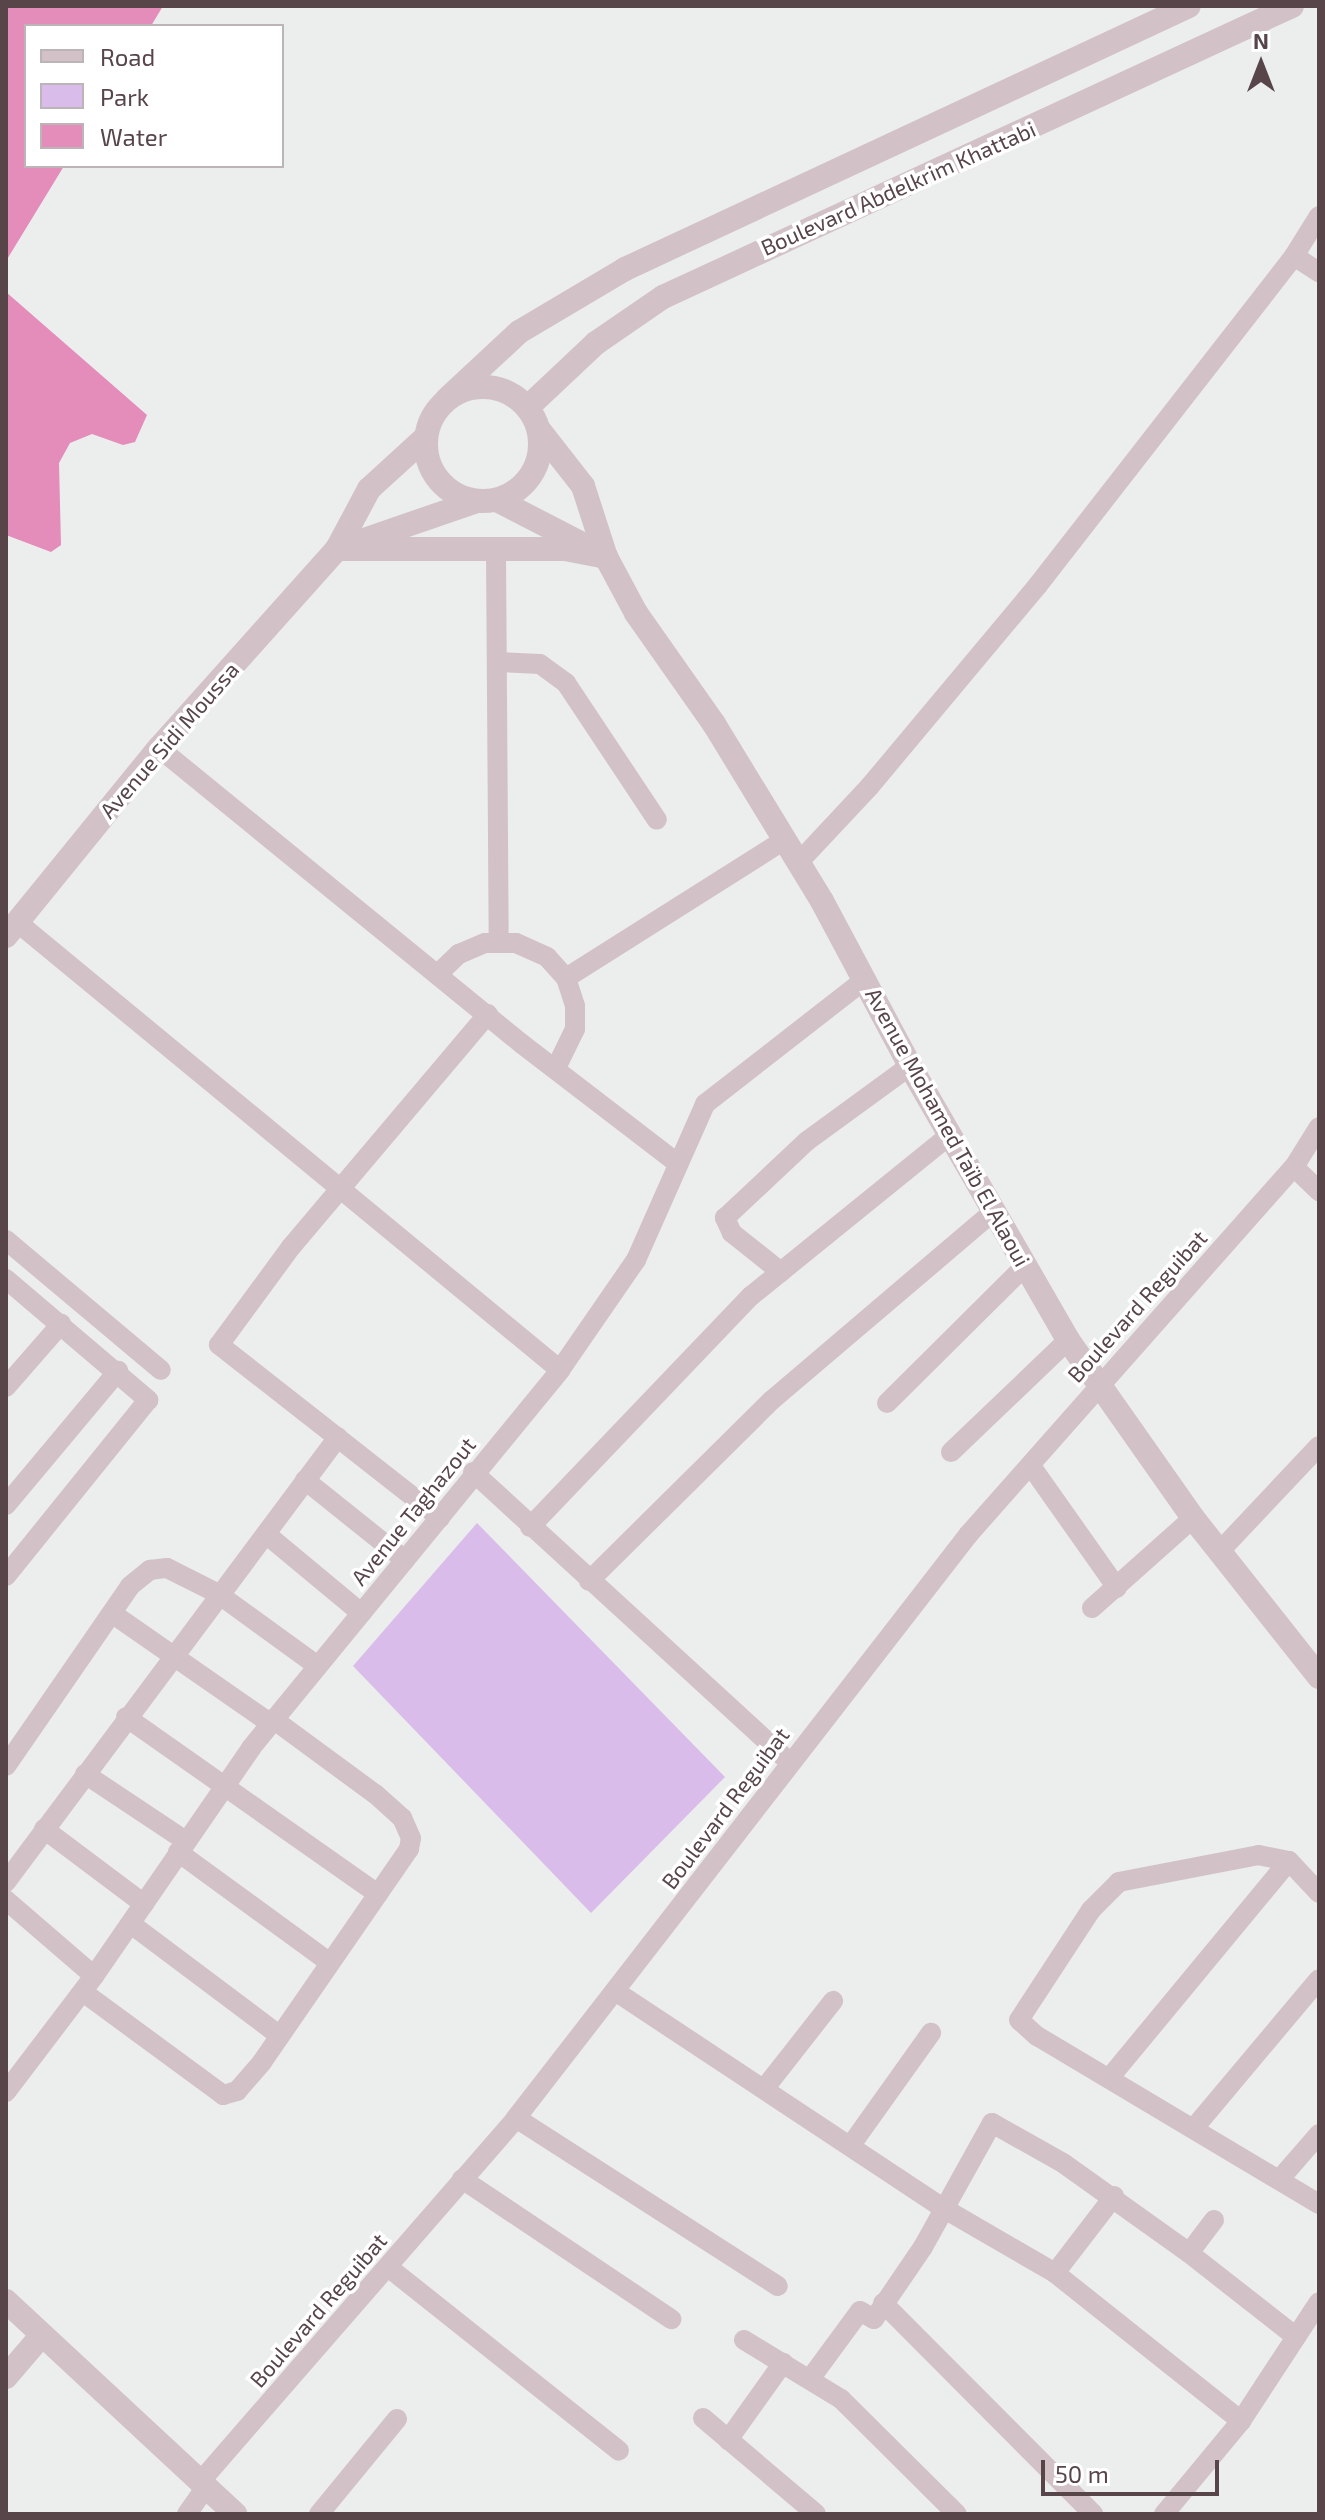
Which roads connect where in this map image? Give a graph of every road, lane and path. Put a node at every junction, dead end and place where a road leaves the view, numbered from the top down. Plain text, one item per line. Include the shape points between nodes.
1 (1189, 6) edge
2 (1292, 6) edge
3 (767, 202) junction
4 (1318, 221) edge
5 (785, 238) junction
6 (1294, 256) junction
7 (1319, 272) edge
8 (447, 399) junction
9 (528, 407) junction
10 (540, 431) junction
11 (426, 437) junction
12 (487, 501) junction
13 (337, 549) junction
14 (496, 552) junction
15 (606, 557) junction
16 (498, 662) junction
17 (159, 748) junction
18 (657, 820) dead end
19 (783, 841) junction
20 (798, 863) junction
21 (11, 929) edge
22 (499, 942) junction
23 (439, 973) junction
24 (566, 978) junction
25 (864, 980) junction
26 (488, 1014) junction
27 (910, 1066) junction
28 (556, 1068) junction
29 (1319, 1127) edge
30 (951, 1134) junction
31 (676, 1162) junction
32 (1294, 1167) junction
33 (339, 1190) junction
34 (1319, 1191) edge
35 (994, 1211) junction
36 (6, 1240) edge
37 (1026, 1265) junction
38 (781, 1272) junction
39 (6, 1279) edge
40 (61, 1324) junction
41 (1068, 1340) junction
42 (161, 1370) dead end
43 (560, 1370) junction
44 (118, 1371) junction
45 (1099, 1384) junction
46 (6, 1387) edge
47 (887, 1403) dead end
48 (338, 1437) junction
49 (1319, 1446) edge
50 (951, 1452) dead end
51 (1031, 1466) junction
52 (473, 1472) junction
53 (305, 1480) junction
54 (6, 1505) edge
55 (440, 1518) junction
56 (1193, 1518) junction
57 (530, 1527) junction
58 (266, 1534) junction
59 (1220, 1551) junction
60 (405, 1560) junction
61 (6, 1576) edge
62 (589, 1581) junction
63 (1117, 1588) junction
64 (217, 1593) junction
65 (1092, 1608) dead end
66 (361, 1613) junction
67 (113, 1614) junction
68 (174, 1656) junction
69 (316, 1665) junction
70 (1319, 1677) edge
71 (126, 1717) junction
72 (272, 1721) junction
73 (790, 1762) junction
74 (6, 1766) edge
75 (85, 1774) junction
76 (225, 1782) junction
77 (44, 1829) junction
78 (182, 1846) junction
79 (1289, 1861) junction
80 (6, 1882) edge
81 (1319, 1893) edge
82 (378, 1894) junction
83 (6, 1900) edge
84 (144, 1904) junction
85 (131, 1924) junction
86 (330, 1963) junction
87 (1319, 1979) edge
88 (88, 1984) junction
89 (615, 1991) junction
90 (833, 2001) dead end
91 (931, 2033) dead end
92 (280, 2036) junction
93 (1111, 2076) junction
94 (764, 2089) junction
95 (6, 2092) edge
96 (516, 2118) junction
97 (1194, 2128) junction
98 (1319, 2134) edge
99 (851, 2145) junction
100 (462, 2179) junction
101 (1279, 2180) junction
102 (1114, 2196) junction
103 (1319, 2204) edge
104 (943, 2208) junction
105 (1214, 2220) dead end
106 (1189, 2253) junction
107 (388, 2267) junction
108 (1055, 2273) junction
109 (778, 2286) dead end
110 (6, 2301) edge
111 (1319, 2302) edge
112 (883, 2303) junction
113 (671, 2319) dead end
114 (41, 2336) junction
115 (1296, 2337) junction
116 (744, 2340) dead end
117 (783, 2363) junction
118 (6, 2377) edge
119 (810, 2379) junction
120 (703, 2418) dead end
121 (397, 2419) dead end
122 (1241, 2421) junction
123 (728, 2440) junction
124 (619, 2451) dead end
125 (203, 2484) junction
126 (187, 2514) edge
127 (235, 2514) edge
128 (319, 2514) edge
129 (816, 2514) edge
130 (957, 2514) edge
131 (1093, 2514) edge
132 (1164, 2514) edge

1 - 3 street, Boulevard Abdelkrim Khattabi
2 - 5 street, Boulevard Abdelkrim Khattabi
3 - 5 street
3 - 8 street, Boulevard Abdelkrim Khattabi via 625,269 541,316
4 - 6 street
5 - 9 street, Boulevard Abdelkrim Khattabi via 625,320
6 - 7 street
6 - 20 street via 1038,585 870,786
8 - 9 street via 461,390 490,387
8 - 11 street via 429,422
9 - 10 street
10 - 12 street via 541,449 527,482
10 - 15 street, Avenue Mohamed Taïb El Alaoui via 583,486
11 - 12 street via 432,472 451,492
11 - 13 street, Avenue Sidi Moussa via 369,489
12 - 13 street, Avenue Sidi Moussa
12 - 15 street
13 - 14 street
13 - 17 street, Avenue Sidi Moussa
14 - 15 street via 565,549
14 - 16 street
15 - 19 street, Avenue Mohamed Taïb El Alaoui
16 - 18 street via 540,664 566,683
16 - 22 street
17 - 21 street, Avenue Sidi Moussa
17 - 23 street
19 - 20 street, Avenue Mohamed Taïb El Alaoui
19 - 24 street
20 - 25 street, Avenue Mohamed Taïb El Alaoui
21 - 33 street
22 - 23 street via 471,947
22 - 24 street via 532,949
23 - 26 street
24 - 28 street via 575,1029
25 - 27 street, Avenue Mohamed Taïb El Alaoui
25 - 31 street, Avenue Taghazout via 717,1093 695,1119
26 - 28 street
26 - 33 street
27 - 30 street, Avenue Mohamed Taïb El Alaoui
27 - 38 street via 807,1141 725,1218 732,1233
28 - 31 street
29 - 32 street, Boulevard Reguibat
30 - 35 street, Avenue Mohamed Taïb El Alaoui
30 - 38 street
31 - 43 street, Avenue Taghazout via 636,1260
32 - 34 street
32 - 45 street, Boulevard Reguibat
33 - 43 street
33 - 48 street via 219,1345
35 - 37 street, Avenue Mohamed Taïb El Alaoui
35 - 62 street via 772,1400
36 - 42 street
37 - 41 street, Avenue Mohamed Taïb El Alaoui
37 - 47 street
38 - 57 street via 728,1319
39 - 40 street
40 - 44 street
40 - 46 street
41 - 45 street, Avenue Mohamed Taïb El Alaoui
41 - 50 street
43 - 52 street, Avenue Taghazout
44 - 54 street
44 - 61 street via 146,1395 147,1405
45 - 51 street, Boulevard Reguibat
45 - 56 street, Avenue Mohamed Taïb El Alaoui
48 - 53 street
48 - 55 street
49 - 59 street
51 - 63 street
51 - 73 street, Boulevard Reguibat via 968,1535
52 - 55 street, Avenue Taghazout
52 - 57 street
53 - 58 street
53 - 60 street
55 - 60 street, Avenue Taghazout
56 - 59 street, Avenue Mohamed Taïb El Alaoui
56 - 63 street
57 - 62 street
58 - 64 street
58 - 66 street
59 - 70 street, Avenue Mohamed Taïb El Alaoui
60 - 66 street, Avenue Taghazout
62 - 73 street
63 - 65 street
64 - 67 street via 175,1571 156,1568 135,1579
64 - 68 street
64 - 69 street
66 - 69 street, Avenue Taghazout
67 - 68 street
67 - 74 street
68 - 71 street
68 - 72 street
69 - 72 street, Avenue Taghazout
71 - 75 street
71 - 76 street
72 - 76 street, Avenue Taghazout
72 - 82 street via 375,1794 409,1829 409,1849
73 - 89 street, Boulevard Reguibat
75 - 77 street
75 - 78 street
76 - 78 street, Avenue Taghazout
76 - 82 street
77 - 80 street
77 - 84 street
78 - 84 street, Avenue Taghazout
78 - 86 street
79 - 81 street
79 - 93 street
79 - 93 street via 1259,1855 1227,1857 1119,1882 1103,1893 1019,2020 1037,2036
82 - 86 street
83 - 88 street
84 - 85 street, Avenue Taghazout
85 - 88 street, Avenue Taghazout
85 - 92 street
86 - 92 street
87 - 97 street
88 - 92 street via 223,2095 246,2084
88 - 95 street, Avenue Taghazout
89 - 94 street
89 - 96 street, Boulevard Reguibat
90 - 94 street
91 - 99 street
93 - 97 street
94 - 99 street
96 - 100 street, Boulevard Reguibat
96 - 109 street
97 - 101 street
98 - 101 street
99 - 104 street
100 - 107 street, Boulevard Reguibat
100 - 113 street
101 - 103 street
102 - 104 street via 992,2123
102 - 106 street
102 - 108 street
104 - 108 street
104 - 112 street
105 - 106 street
106 - 115 street
107 - 124 street
107 - 125 street, Boulevard Reguibat
108 - 122 street
110 - 114 street
111 - 115 street
112 - 119 street via 874,2319 860,2311
112 - 131 street
114 - 118 street
114 - 125 street
115 - 122 street
116 - 117 street
117 - 119 street
117 - 123 street
119 - 130 street via 841,2399
120 - 123 street
121 - 128 street
122 - 132 street
123 - 129 street
125 - 126 street, Boulevard Reguibat
125 - 127 street

